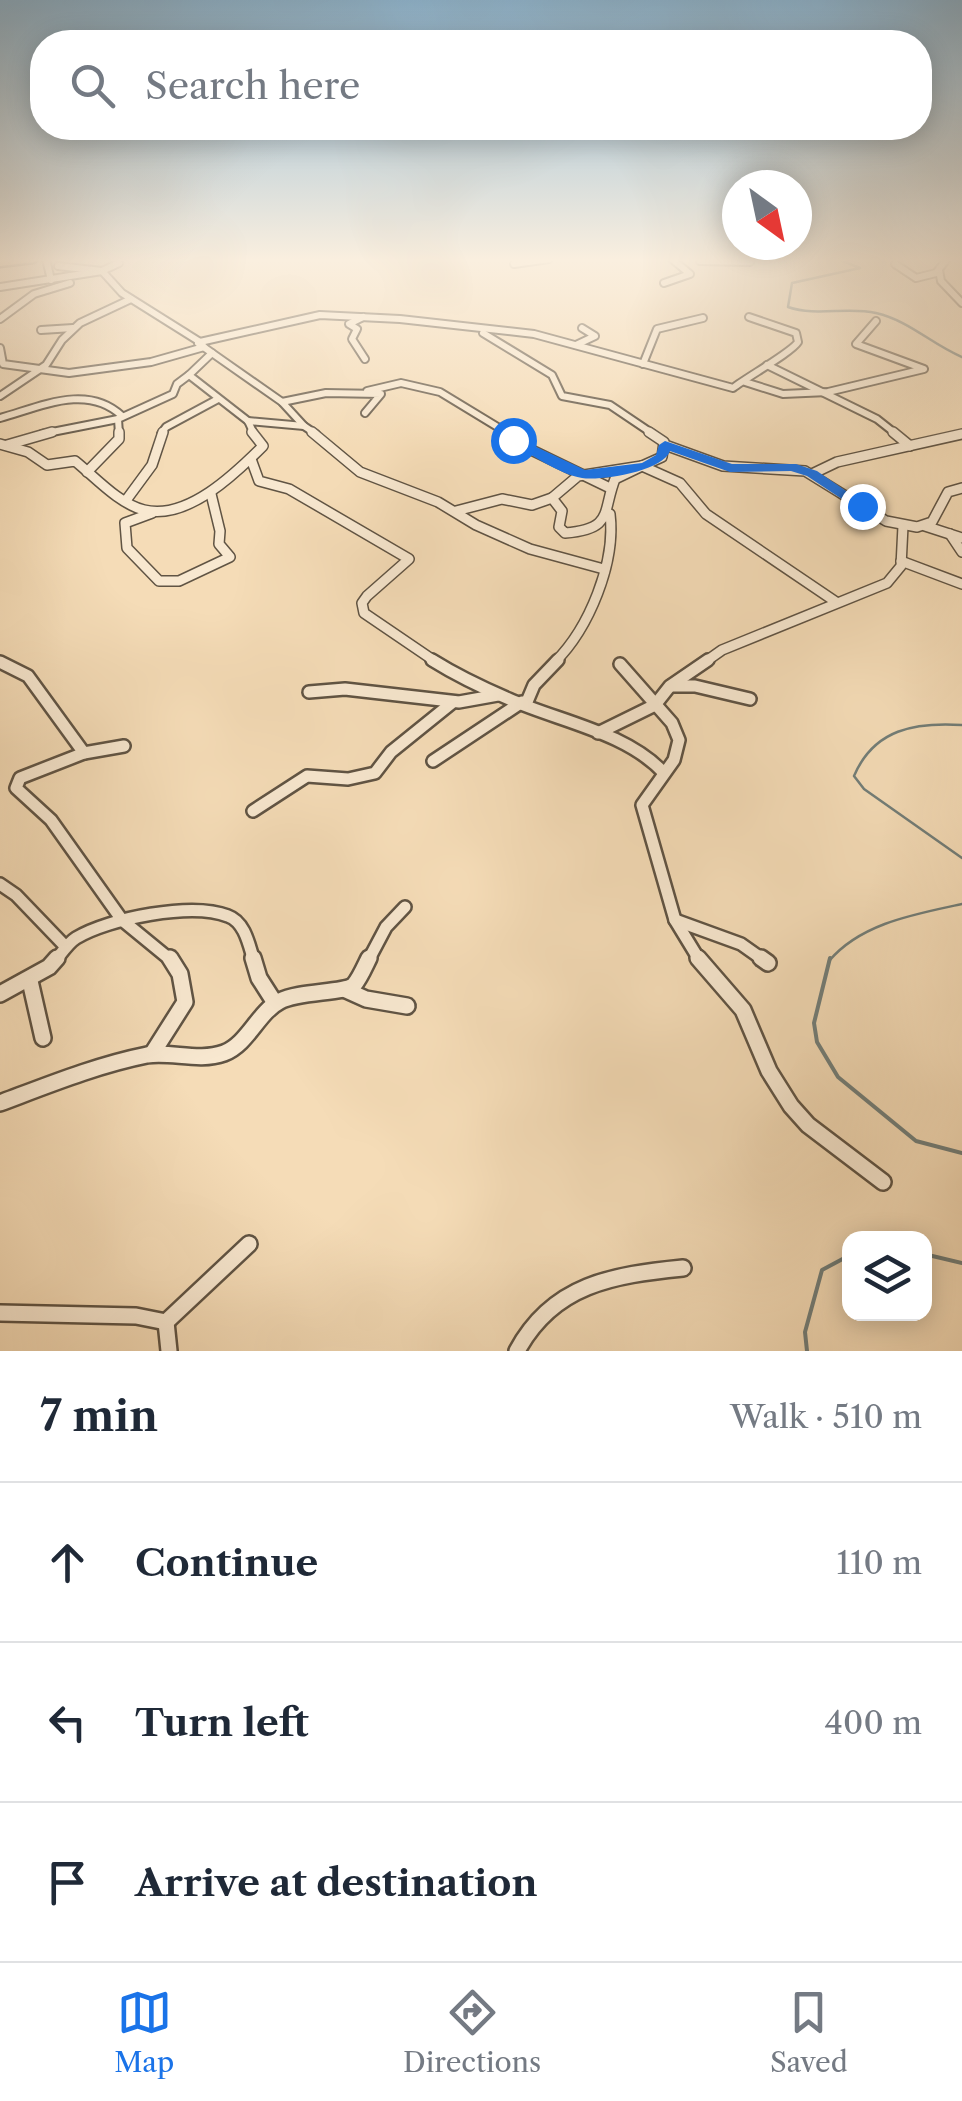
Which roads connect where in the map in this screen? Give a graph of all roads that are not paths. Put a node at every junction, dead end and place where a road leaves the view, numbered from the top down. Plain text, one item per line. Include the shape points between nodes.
1 (86, 322) edge
2 (168, 322) edge
3 (293, 322) edge
4 (353, 322) edge
5 (411, 322) edge
6 (686, 322) edge
7 (762, 322) edge
8 (875, 322) edge
9 (74, 328) junction
10 (582, 328) dead end
11 (41, 330) dead end
12 (481, 331) junction
13 (194, 339) junction
14 (575, 346) junction
15 (0, 348) edge
16 (208, 350) junction
17 (365, 360) dead end
18 (2, 364) edge
19 (643, 364) junction
20 (766, 366) junction
21 (30, 373) junction
22 (189, 375) junction
23 (744, 382) junction
24 (367, 391) junction
25 (824, 392) junction
26 (0, 396) edge
27 (218, 400) junction
28 (282, 402) junction
29 (366, 413) dead end
30 (0, 418) edge
31 (120, 418) junction
32 (248, 421) junction
33 (304, 426) junction
34 (962, 434) edge
35 (4, 444) edge
36 (665, 445) junction
37 (910, 446) junction
38 (251, 459) junction
39 (570, 466) junction
40 (645, 466) junction
41 (88, 472) junction
42 (584, 474) junction
43 (812, 474) junction
44 (569, 482) junction
45 (610, 488) junction
46 (962, 488) edge
47 (211, 494) junction
48 (552, 498) junction
49 (128, 502) junction
50 (456, 511) junction
51 (158, 512) junction
52 (610, 514) dead end
53 (132, 518) junction
54 (904, 526) junction
55 (926, 526) junction
56 (950, 534) junction
57 (962, 538) edge
58 (962, 552) edge
59 (901, 561) junction
60 (600, 568) junction
61 (962, 584) edge
62 (836, 602) junction
63 (0, 662) edge
64 (620, 664) dead end
65 (670, 686) junction
66 (309, 692) dead end
67 (503, 696) junction
68 (750, 700) dead end
69 (453, 702) junction
70 (524, 703) junction
71 (655, 705) junction
72 (598, 733) junction
73 (124, 746) dead end
74 (84, 753) junction
75 (433, 761) dead end
76 (664, 773) junction
77 (253, 811) dead end
78 (0, 884) edge
79 (405, 907) dead end
80 (122, 920) junction
81 (675, 920) junction
82 (65, 946) junction
83 (768, 963) dead end
84 (30, 980) junction
85 (346, 990) junction
86 (0, 994) edge
87 (275, 1003) junction
88 (407, 1006) dead end
89 (44, 1038) dead end
90 (152, 1054) junction
91 (0, 1102) edge
92 (883, 1182) dead end
93 (249, 1244) dead end
94 (683, 1268) dead end
95 (0, 1312) edge
96 (166, 1322) junction
97 (169, 1351) edge
98 (517, 1351) edge

1 - 9 street
2 - 13 street
3 - 13 street
4 - 17 street via 358,329 352,339
5 - 12 street
6 - 19 street via 657,329
7 - 20 street via 799,337 792,351
8 - 25 street via 856,344 924,369
9 - 11 street
9 - 21 street via 46,365
10 - 14 street via 596,336
12 - 14 street via 527,332
12 - 36 street via 552,375 562,396 610,404
13 - 16 street
14 - 19 street
15 - 18 street
16 - 21 street
16 - 22 street
16 - 28 street
18 - 21 street
19 - 23 street via 727,388
20 - 23 street
20 - 25 street
21 - 26 street
22 - 27 street
22 - 31 street via 173,394
23 - 25 street via 782,394
24 - 28 street
24 - 29 street via 381,394
24 - 39 street via 401,383 440,392 519,444
25 - 37 street
27 - 32 street
27 - 49 street via 166,426
28 - 33 street
30 - 31 street via 96,398 113,404
31 - 35 street
31 - 41 street via 116,444
32 - 33 street
32 - 38 street via 263,446
33 - 50 street via 360,472
34 - 37 street
35 - 41 street via 47,465 76,461
36 - 40 street via 662,456
36 - 43 street via 730,468 786,466
37 - 43 street
38 - 47 street
38 - 67 street via 259,481 289,489 406,555 409,562 368,592 360,609 437,663
39 - 42 street
39 - 44 street
40 - 42 street
40 - 45 street via 614,479
40 - 62 street via 680,483 706,514
41 - 49 street
42 - 44 street
42 - 45 street
43 - 54 street
44 - 48 street
45 - 48 street via 607,513 591,529 568,534 560,529 562,511
46 - 55 street via 948,492
47 - 51 street
47 - 53 street via 218,544 230,557 180,581 159,580 127,548 124,527
48 - 50 street
49 - 51 street
49 - 53 street
50 - 60 street via 530,549
51 - 53 street
52 - 60 street via 612,539
54 - 55 street
54 - 59 street
55 - 56 street
56 - 57 street
56 - 58 street
59 - 61 street
59 - 62 street via 899,574 887,583
60 - 70 street via 579,636
62 - 65 street via 722,650
63 - 74 street via 28,676
64 - 71 street
65 - 68 street
65 - 71 street
66 - 69 street via 337,686
67 - 69 street
67 - 70 street
69 - 77 street via 375,773 306,776
70 - 72 street
70 - 75 street
71 - 72 street
71 - 76 street via 672,720 679,740
72 - 76 street
73 - 74 street
74 - 80 street via 20,778 16,788 51,820
76 - 81 street via 642,805
78 - 82 street
79 - 85 street
80 - 82 street
80 - 87 street via 188,911 230,916 246,933 259,978
80 - 90 street via 168,955 184,990 179,1014
81 - 83 street via 740,944
81 - 92 street via 689,948 744,1010 790,1106
82 - 84 street
84 - 86 street
84 - 89 street
85 - 87 street via 304,991
85 - 88 street
87 - 90 street via 225,1053
90 - 91 street
93 - 96 street
94 - 98 street via 602,1279 546,1306
95 - 96 street
96 - 97 street

